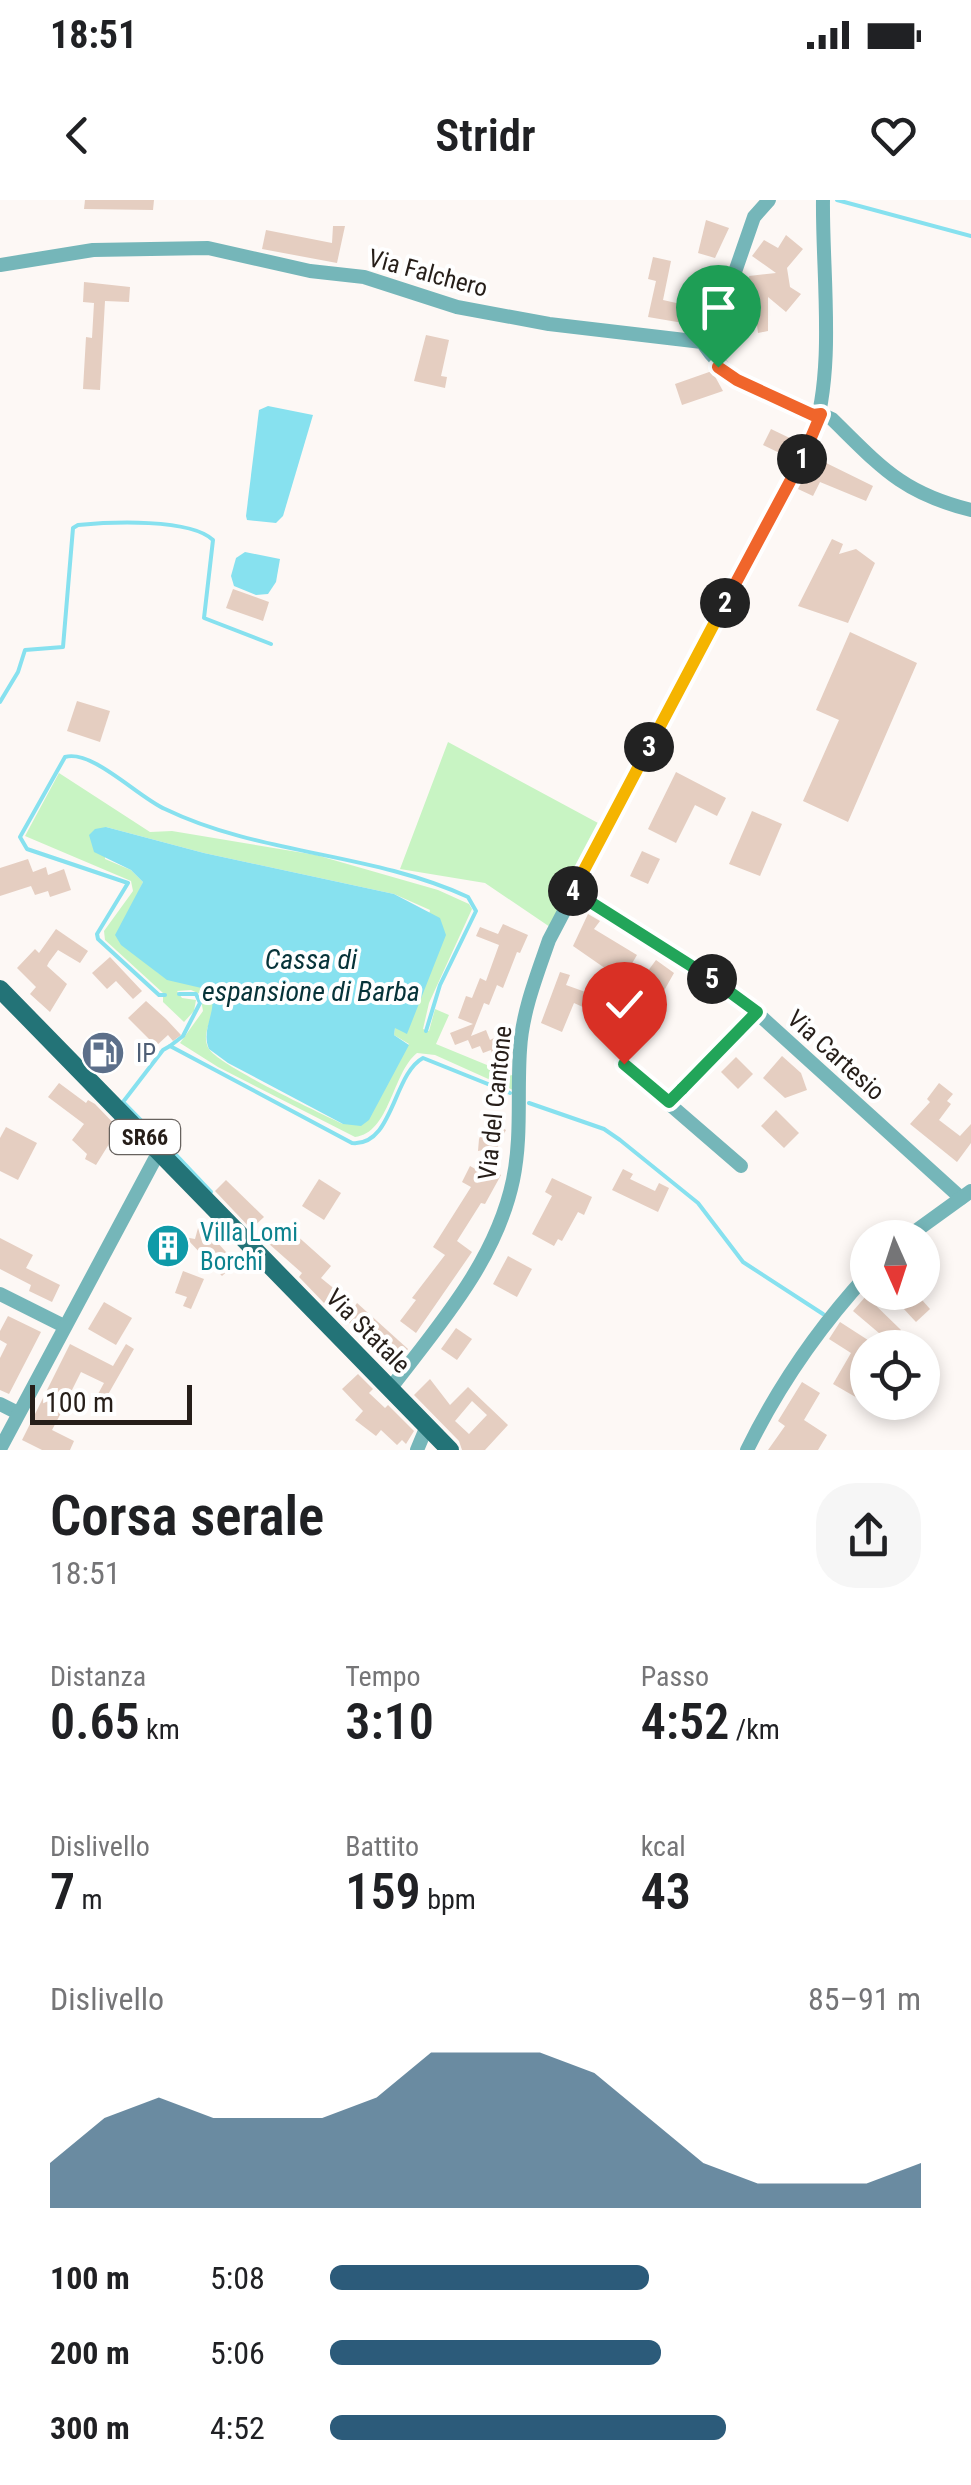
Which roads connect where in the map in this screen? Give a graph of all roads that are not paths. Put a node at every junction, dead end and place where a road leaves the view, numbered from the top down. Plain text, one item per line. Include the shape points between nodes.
1 (768, 200) edge
2 (824, 200) edge
3 (0, 265) edge
4 (702, 342) junction
5 (821, 414) junction
6 (971, 510) edge
7 (572, 891) junction
8 (0, 989) edge
9 (757, 1012) junction
10 (624, 1064) dead end
11 (669, 1102) junction
12 (162, 1154) junction
13 (741, 1166) dead end
14 (966, 1194) edge
15 (931, 1220) edge
16 (850, 1293) edge
17 (0, 1294) edge
18 (64, 1326) junction
19 (390, 1389) junction
20 (0, 1404) edge
21 (18, 1413) junction
22 (427, 1426) junction
23 (0, 1449) edge
24 (416, 1450) edge
25 (450, 1450) edge
26 (747, 1450) edge

1 - 4 street via 754,217
2 - 5 street, Via del Cantone
3 - 4 street, Via Falchero via 93,250 208,248 364,278 476,311
4 - 5 street via 718,367 737,380
5 - 6 street via 900,484
5 - 7 street, Via del Cantone via 784,496
7 - 9 street, Via Cartesio
7 - 19 street, Via del Cantone via 530,992 520,1047 519,1142 493,1240
8 - 12 main road, Via Statale / SR66
9 - 11 street
9 - 14 street, Via Cartesio
10 - 11 street
11 - 13 street
12 - 18 street
12 - 19 main road, Via Statale / SR66
14 - 15 street
16 - 26 street via 786,1378
17 - 18 street
18 - 21 street
19 - 22 main road, Via Statale / SR66
20 - 21 street
21 - 23 street
22 - 24 street
22 - 25 main road, Via Statale / SR66

